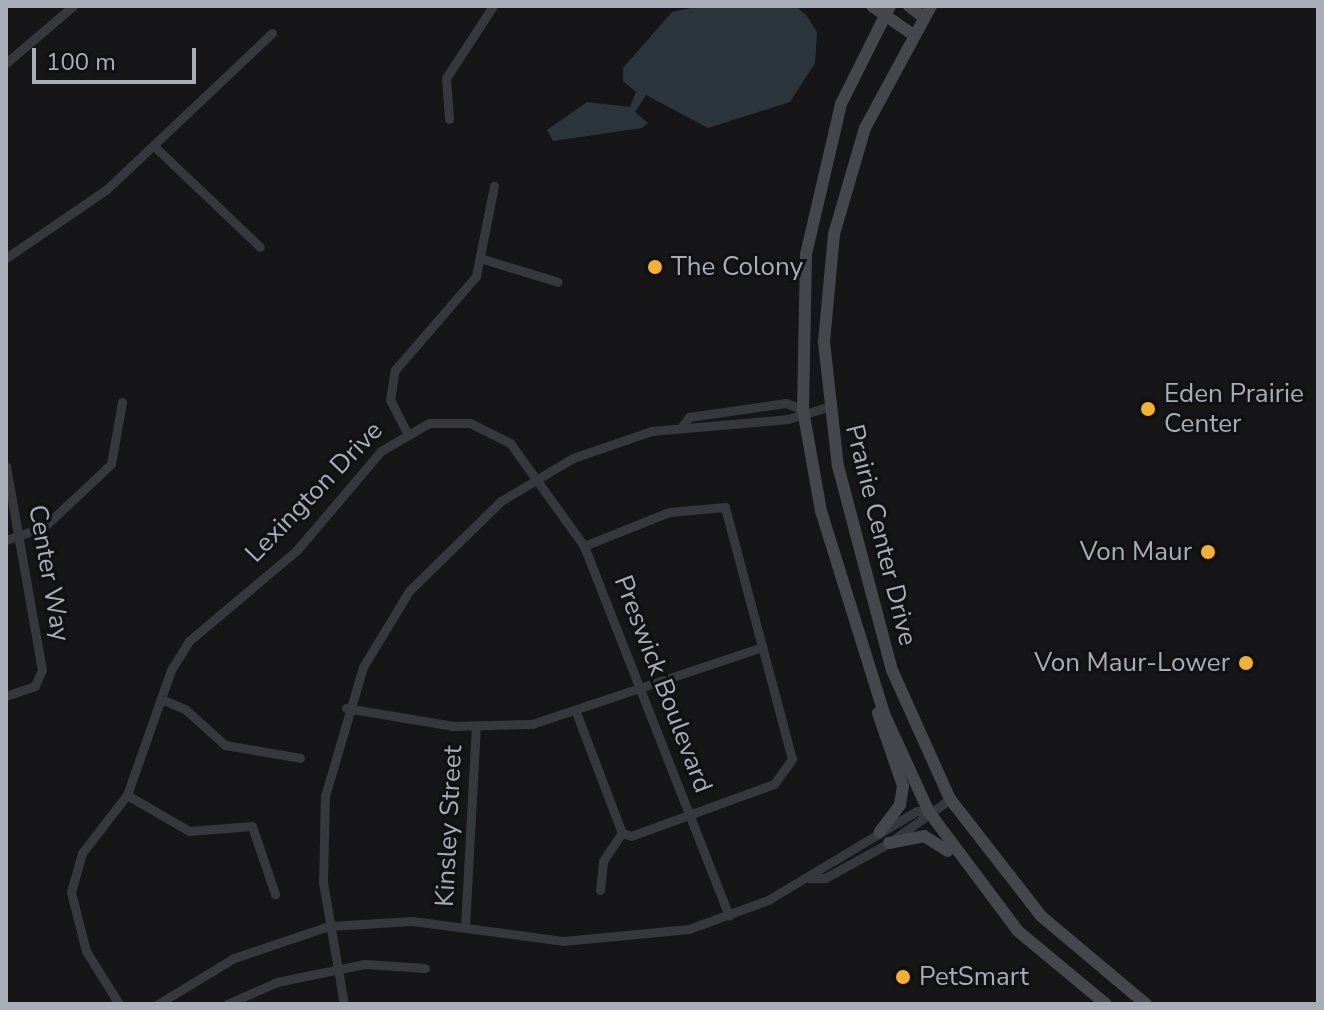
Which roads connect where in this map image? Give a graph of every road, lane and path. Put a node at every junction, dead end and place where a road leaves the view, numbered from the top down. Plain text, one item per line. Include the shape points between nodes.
1 (73, 6) edge
2 (493, 6) edge
3 (872, 6) edge
4 (909, 6) edge
5 (887, 10) edge
6 (927, 12) edge
7 (272, 33) dead end
8 (912, 34) junction
9 (6, 63) edge
10 (449, 119) dead end
11 (154, 146) junction
12 (494, 186) dead end
13 (260, 247) dead end
14 (6, 258) edge
15 (483, 259) junction
16 (558, 282) dead end
17 (122, 402) dead end
18 (828, 407) junction
19 (803, 410) junction
20 (682, 426) junction
21 (406, 431) junction
22 (6, 466) edge
23 (538, 476) junction
24 (21, 536) junction
25 (6, 540) edge
26 (584, 546) junction
27 (762, 647) junction
28 (872, 674) junction
29 (641, 688) junction
30 (6, 696) edge
31 (161, 699) junction
32 (346, 708) junction
33 (576, 712) junction
34 (476, 726) junction
35 (300, 758) dead end
36 (127, 795) junction
37 (950, 799) junction
38 (929, 812) junction
39 (690, 815) junction
40 (880, 832) junction
41 (622, 833) junction
42 (889, 843) junction
43 (962, 862) junction
44 (809, 878) junction
45 (600, 890) dead end
46 (275, 894) dead end
47 (729, 916) junction
48 (329, 926) junction
49 (465, 927) junction
50 (425, 968) dead end
51 (337, 969) junction
52 (119, 1004) edge
53 (158, 1004) edge
54 (227, 1004) edge
55 (344, 1004) edge
56 (1106, 1004) edge
57 (1146, 1004) edge

1 - 9 street
2 - 10 street via 446,78
3 - 5 main road
4 - 6 main road
5 - 8 main road
5 - 19 main road, Prairie Center Drive via 841,104 814,209 801,303
6 - 8 main road, Prairie Center Drive
7 - 11 street
8 - 18 main road, Prairie Center Drive via 865,128 841,201 826,313
11 - 13 street
11 - 14 street
12 - 15 street
15 - 16 street
15 - 21 street via 465,291 395,370 390,400
17 - 24 street via 111,464 44,527
18 - 19 street
18 - 37 main road, Prairie Center Drive via 892,670
19 - 20 street via 775,421 693,432
19 - 20 street via 786,403 689,417
19 - 28 main road, Prairie Center Drive via 821,511
20 - 23 street via 611,443
21 - 23 street, Lexington Drive via 454,422 483,428 510,443
21 - 31 street, Lexington Drive via 297,550 189,641
22 - 24 street, Center Way
23 - 26 street, Preswick Boulevard
23 - 32 street via 468,528 418,580 384,628
24 - 25 street
24 - 30 street, Center Way via 41,645 35,686
26 - 27 street via 669,512 721,504
26 - 29 street, Preswick Boulevard
27 - 29 street
27 - 39 street via 793,749 788,770 774,784
28 - 38 main road, Prairie Center Drive
28 - 40 main road via 881,730 903,786 900,805
29 - 33 street
29 - 39 street, Preswick Boulevard
31 - 35 street via 185,709 225,745
31 - 36 street, Lexington Drive
32 - 34 street
32 - 48 street via 325,796
33 - 34 street via 532,724
33 - 41 street
34 - 49 street, Kinsley Street
36 - 46 street via 189,831 214,824 252,826
36 - 52 street, Lexington Drive via 82,853 71,892 86,951
37 - 38 street
37 - 57 main road, Prairie Center Drive via 1033,908
38 - 40 street via 917,811
38 - 42 street
38 - 43 main road, Prairie Center Drive
39 - 41 street via 638,836
39 - 47 street, Preswick Boulevard
40 - 44 street
41 - 45 street via 603,861
42 - 43 main road via 924,836
42 - 44 street via 825,878
43 - 56 main road, Prairie Center Drive via 1036,949
44 - 47 street
47 - 49 street via 606,941
48 - 49 street via 412,921
48 - 51 street
48 - 53 street via 245,953
50 - 51 street
51 - 54 street via 277,982
51 - 55 street

